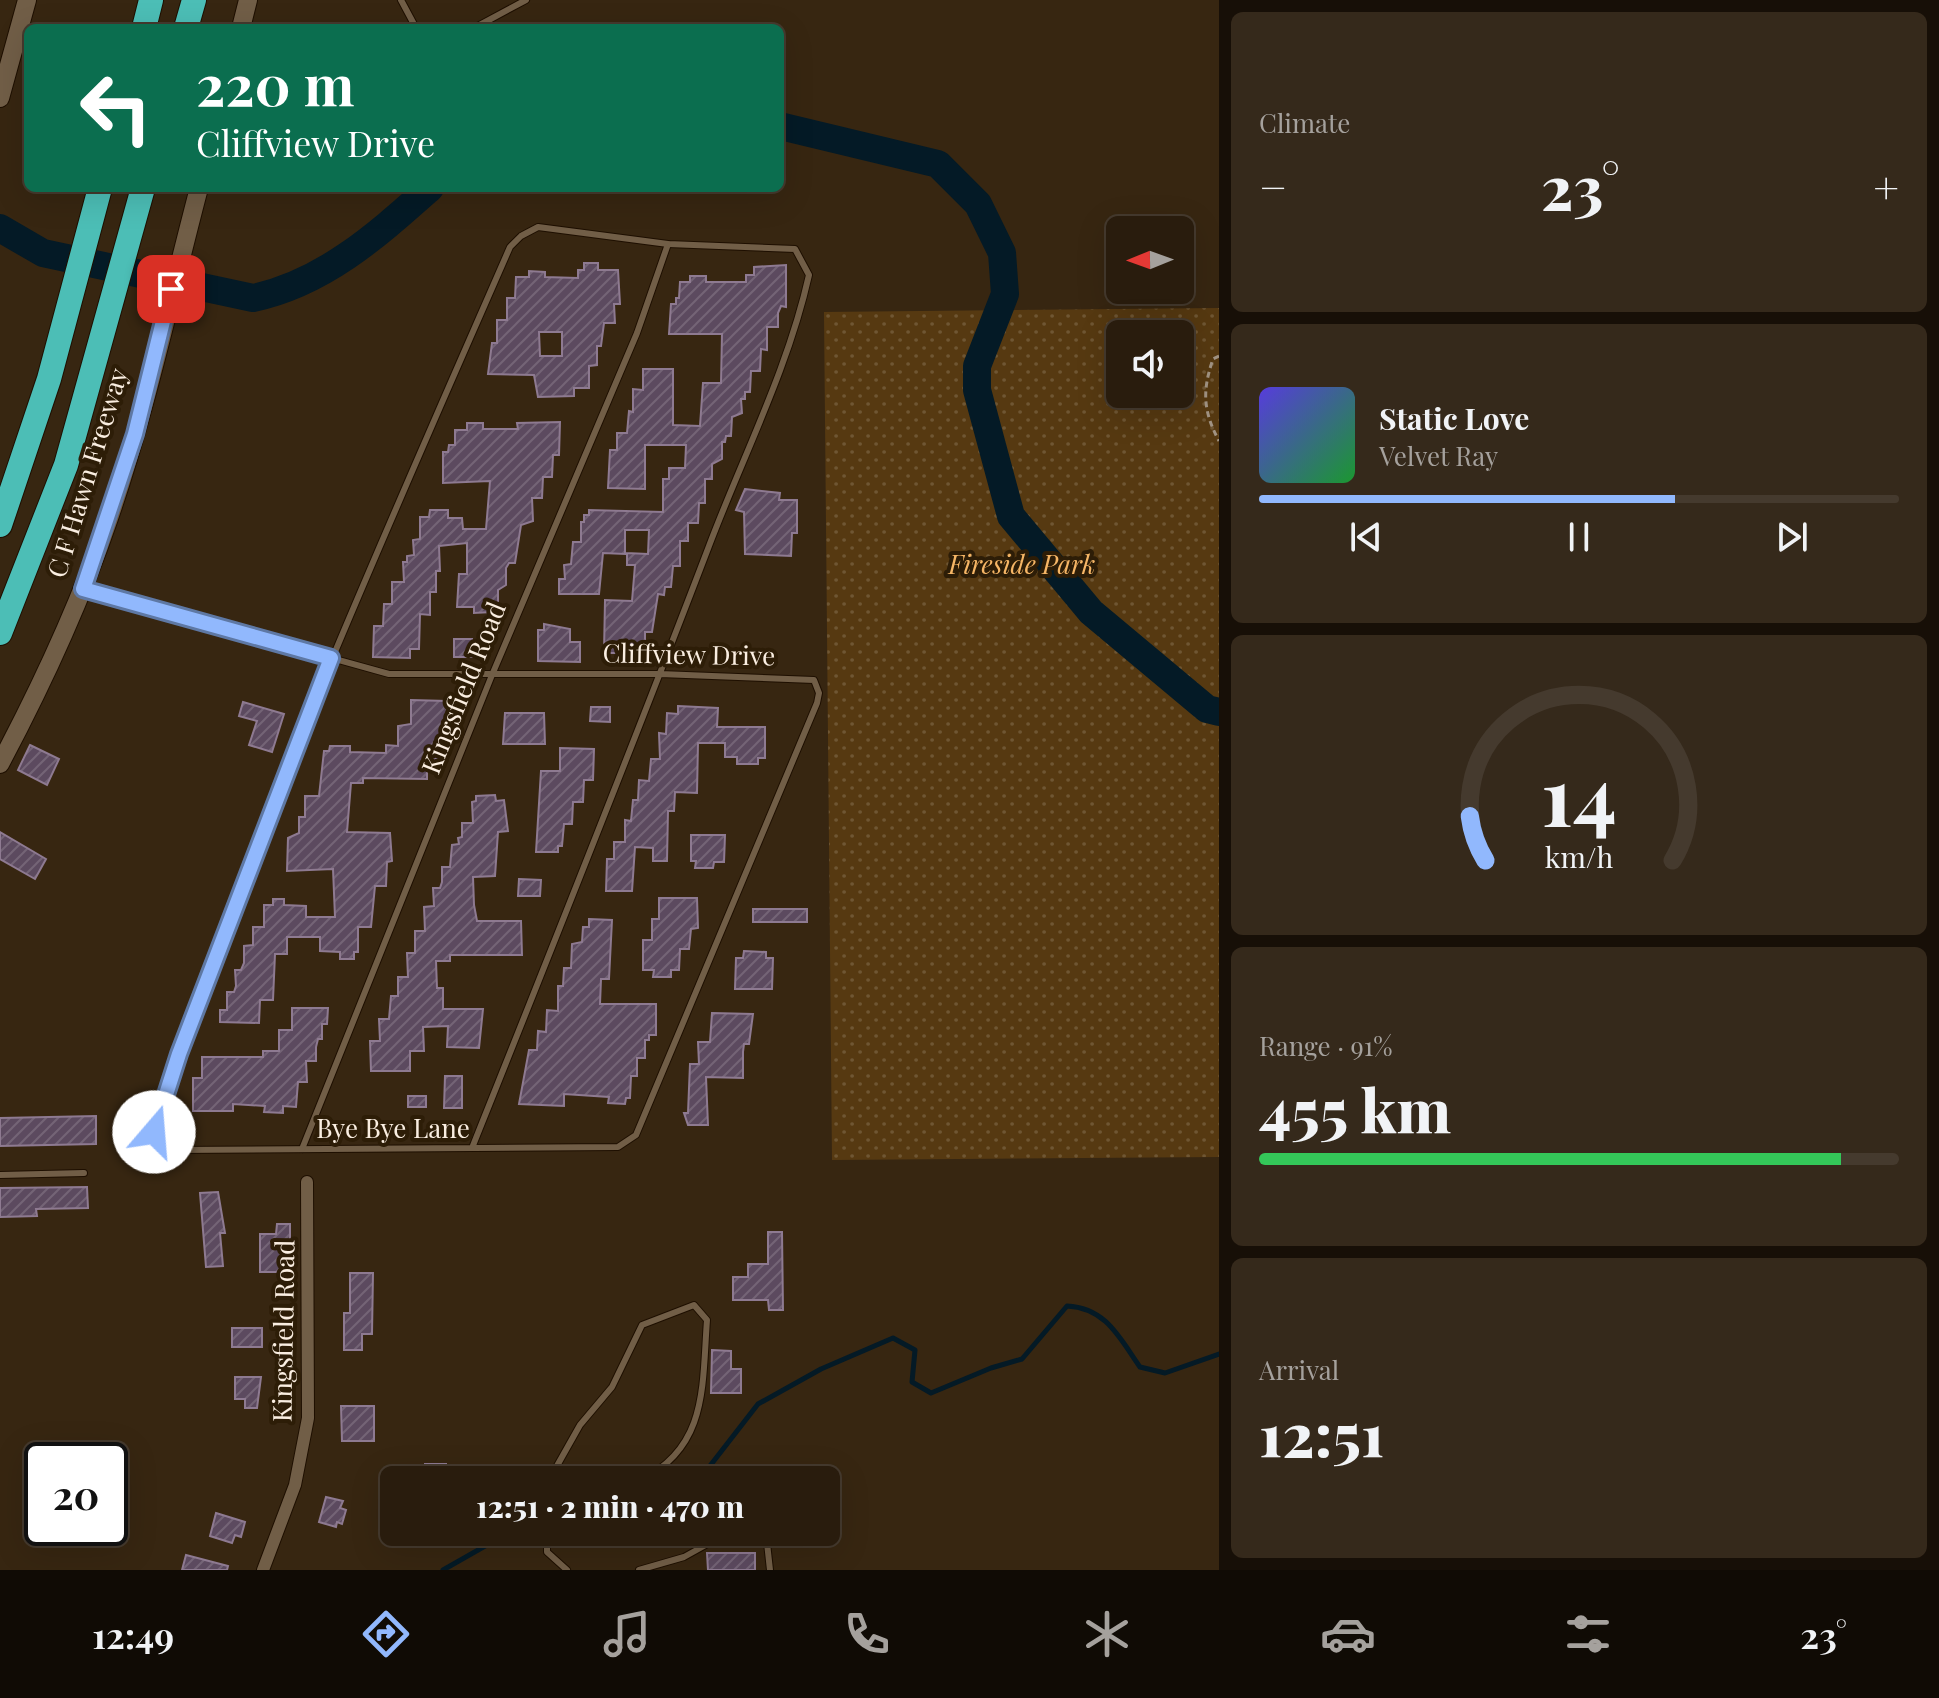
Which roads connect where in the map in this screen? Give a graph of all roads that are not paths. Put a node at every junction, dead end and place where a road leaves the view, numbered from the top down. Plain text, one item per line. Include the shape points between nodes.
1 (27, 0) edge
2 (151, 0) edge
3 (194, 0) edge
4 (248, 0) edge
5 (401, 0) edge
6 (526, 0) edge
7 (145, 24) edge
8 (187, 24) edge
9 (242, 24) edge
10 (414, 24) edge
11 (481, 24) edge
12 (0, 98) edge
13 (99, 192) edge
14 (142, 192) edge
15 (198, 192) edge
16 (668, 244) junction
17 (0, 525) edge
18 (83, 589) junction
19 (0, 633) edge
20 (331, 658) junction
21 (660, 674) junction
22 (492, 675) junction
23 (0, 764) edge
24 (636, 1135) joint
25 (472, 1148) junction
26 (302, 1149) junction
27 (84, 1173) dead end
28 (0, 1175) edge
29 (307, 1182) dead end
30 (557, 1466) edge
31 (668, 1466) edge
32 (547, 1546) edge
33 (704, 1546) edge
34 (767, 1546) edge
35 (263, 1570) edge
36 (567, 1570) edge
37 (639, 1570) edge
38 (770, 1570) edge

1 - 12 main road
2 - 7 highway
3 - 8 highway
4 - 9 main road
5 - 10 lane
6 - 11 lane
13 - 17 highway via 29,445
14 - 19 highway, C F Hawn Freeway via 66,465
15 - 18 main road, C F Hawn Freeway via 135,434
16 - 20 lane via 538,227 510,247
16 - 21 lane via 795,249 809,275 791,348
16 - 22 lane, Kingsfield Road via 637,333
18 - 20 lane, Cliffview Drive
18 - 23 main road, C F Hawn Freeway
20 - 22 lane, Cliffview Drive via 389,674
20 - 26 lane, Bye Bye Lane via 154,1132 174,1150
21 - 22 lane, Cliffview Drive
21 - 24 lane, Cliffview Drive via 806,677 814,680 819,693
21 - 25 lane
22 - 26 lane, Kingsfield Road
24 - 25 lane, Bye Bye Lane via 618,1147
25 - 26 lane, Bye Bye Lane
27 - 28 lane
29 - 35 street, Kingsfield Road via 308,1418 295,1485
30 - 31 lane via 580,1425 612,1387 642,1325 694,1305 707,1320 702,1381 692,1435
32 - 36 lane
33 - 37 lane
34 - 38 lane

